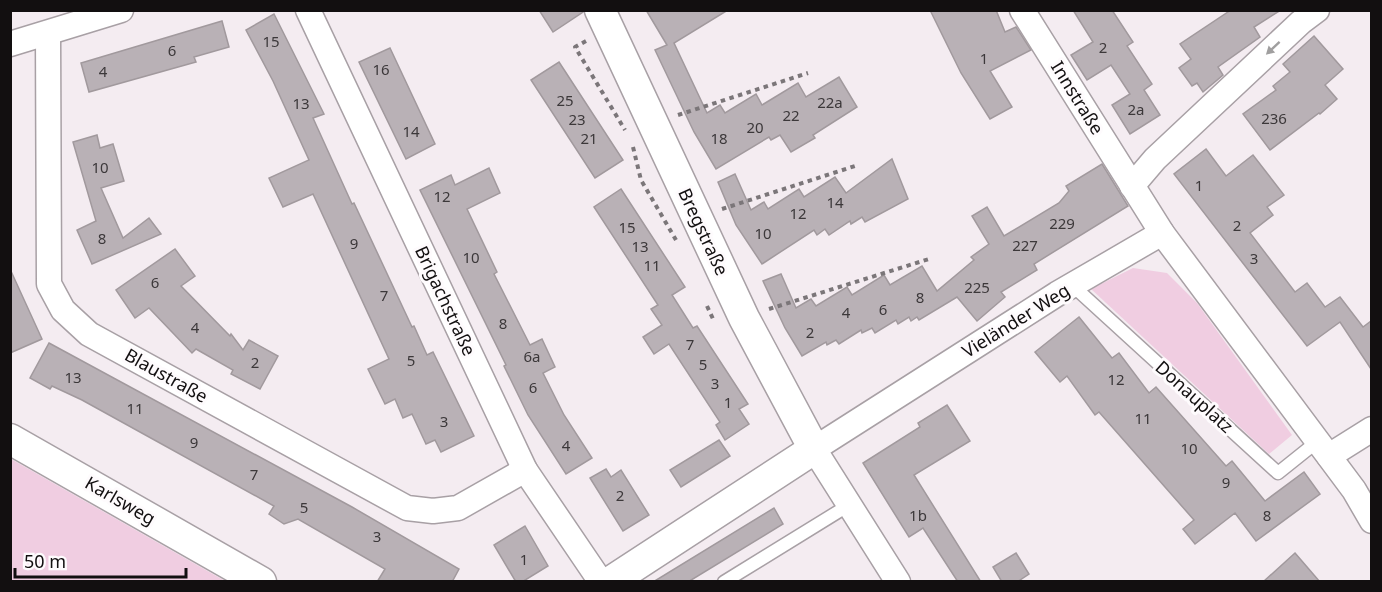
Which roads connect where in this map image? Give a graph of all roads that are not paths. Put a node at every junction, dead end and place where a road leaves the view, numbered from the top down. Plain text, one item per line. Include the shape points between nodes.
1 (121, 10) edge
2 (308, 10) edge
3 (600, 10) edge
4 (1022, 10) edge
5 (1317, 10) edge
6 (48, 33) junction
7 (10, 44) edge
8 (1132, 186) junction
9 (1162, 233) junction
10 (1072, 285) junction
11 (1371, 429) edge
12 (10, 439) edge
13 (814, 449) junction
14 (1323, 449) junction
15 (525, 470) junction
16 (849, 505) junction
17 (1371, 521) edge
18 (261, 582) edge
19 (601, 582) edge
20 (610, 582) edge
21 (724, 582) edge
22 (898, 582) edge

1 - 6 street
2 - 15 street, Brigachstraße
3 - 13 street, Bregstraße via 744,318
4 - 8 street, Innstraße
5 -> 8 street via 1181,135
6 - 7 street
6 - 15 street, Blaustraße via 49,284 63,310 89,334 407,508 458,508
8 - 9 street
9 - 10 street, Vieländer Weg
9 - 14 street
10 - 13 street, Vieländer Weg
10 - 14 lane, Donauplatz via 1278,473
11 - 14 street
12 - 18 street, Karlsweg
13 - 16 street
13 - 20 street, Vieländer Weg
14 - 17 street via 1354,490
15 - 19 street, Brigachstraße
16 - 21 lane
16 - 22 street

